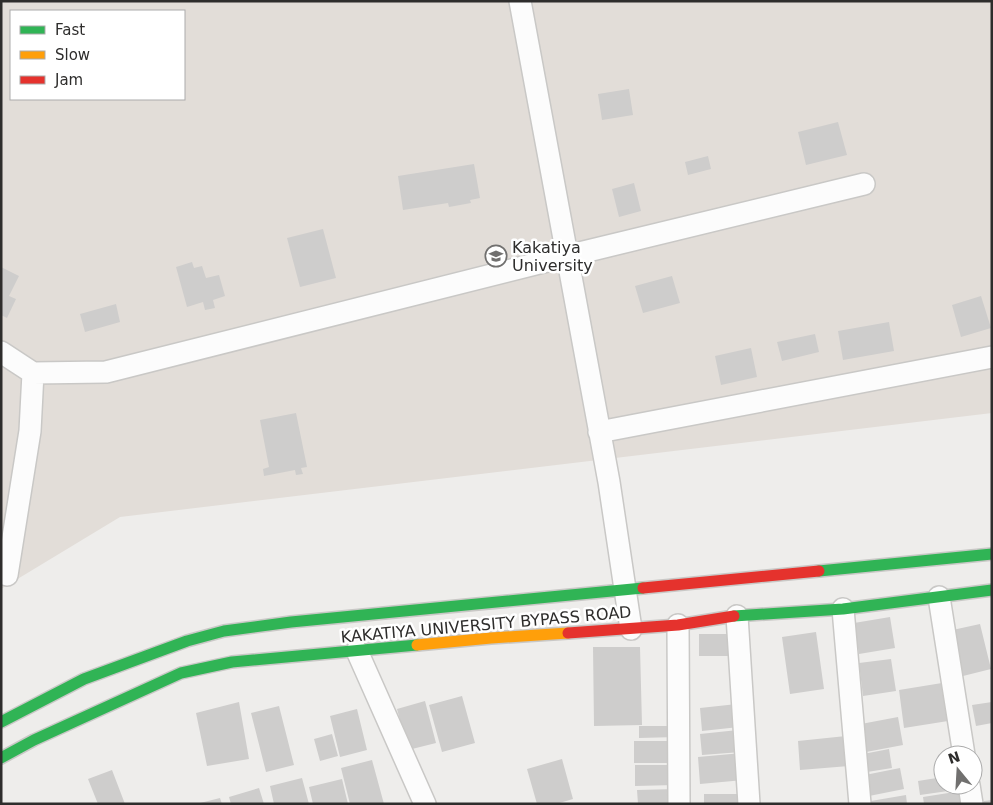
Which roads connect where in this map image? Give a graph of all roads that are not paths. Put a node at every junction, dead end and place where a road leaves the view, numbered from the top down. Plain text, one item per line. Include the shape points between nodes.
1 (520, 1) edge
2 (864, 184) dead end
3 (567, 256) junction
4 (1, 352) edge
5 (992, 357) edge
6 (33, 373) junction
7 (599, 432) junction
8 (992, 554) edge
9 (8, 575) dead end
10 (624, 590) junction
11 (992, 590) edge
12 (939, 597) junction
13 (843, 609) junction
14 (737, 616) junction
15 (678, 624) junction
16 (630, 629) junction
17 (358, 651) junction
18 (1, 722) edge
19 (962, 745) edge
20 (1, 758) edge
21 (425, 804) edge
22 (679, 804) edge
23 (749, 804) edge
24 (860, 804) edge

1 - 3 street
2 - 3 street
3 - 6 street via 106,372
3 - 7 street
4 - 6 street
5 - 7 street
6 - 9 street via 30,431
7 - 10 street
8 - 10 main road, KAKATIYA UNIVERSITY BYPASS ROAD
10 - 16 street
10 - 18 main road, KAKATIYA UNIVERSITY BYPASS ROAD via 224,631 187,641 84,679
11 - 12 main road, KAKATIYA UNIVERSITY BYPASS ROAD
12 - 13 main road, KAKATIYA UNIVERSITY BYPASS ROAD
12 - 19 street
13 - 14 main road, KAKATIYA UNIVERSITY BYPASS ROAD
13 - 24 street
14 - 15 main road, KAKATIYA UNIVERSITY BYPASS ROAD
14 - 23 street
15 - 16 main road, KAKATIYA UNIVERSITY BYPASS ROAD
15 - 22 street
16 - 17 main road, KAKATIYA UNIVERSITY BYPASS ROAD
17 - 20 main road, KAKATIYA UNIVERSITY BYPASS ROAD via 232,662 181,673
17 - 21 street

